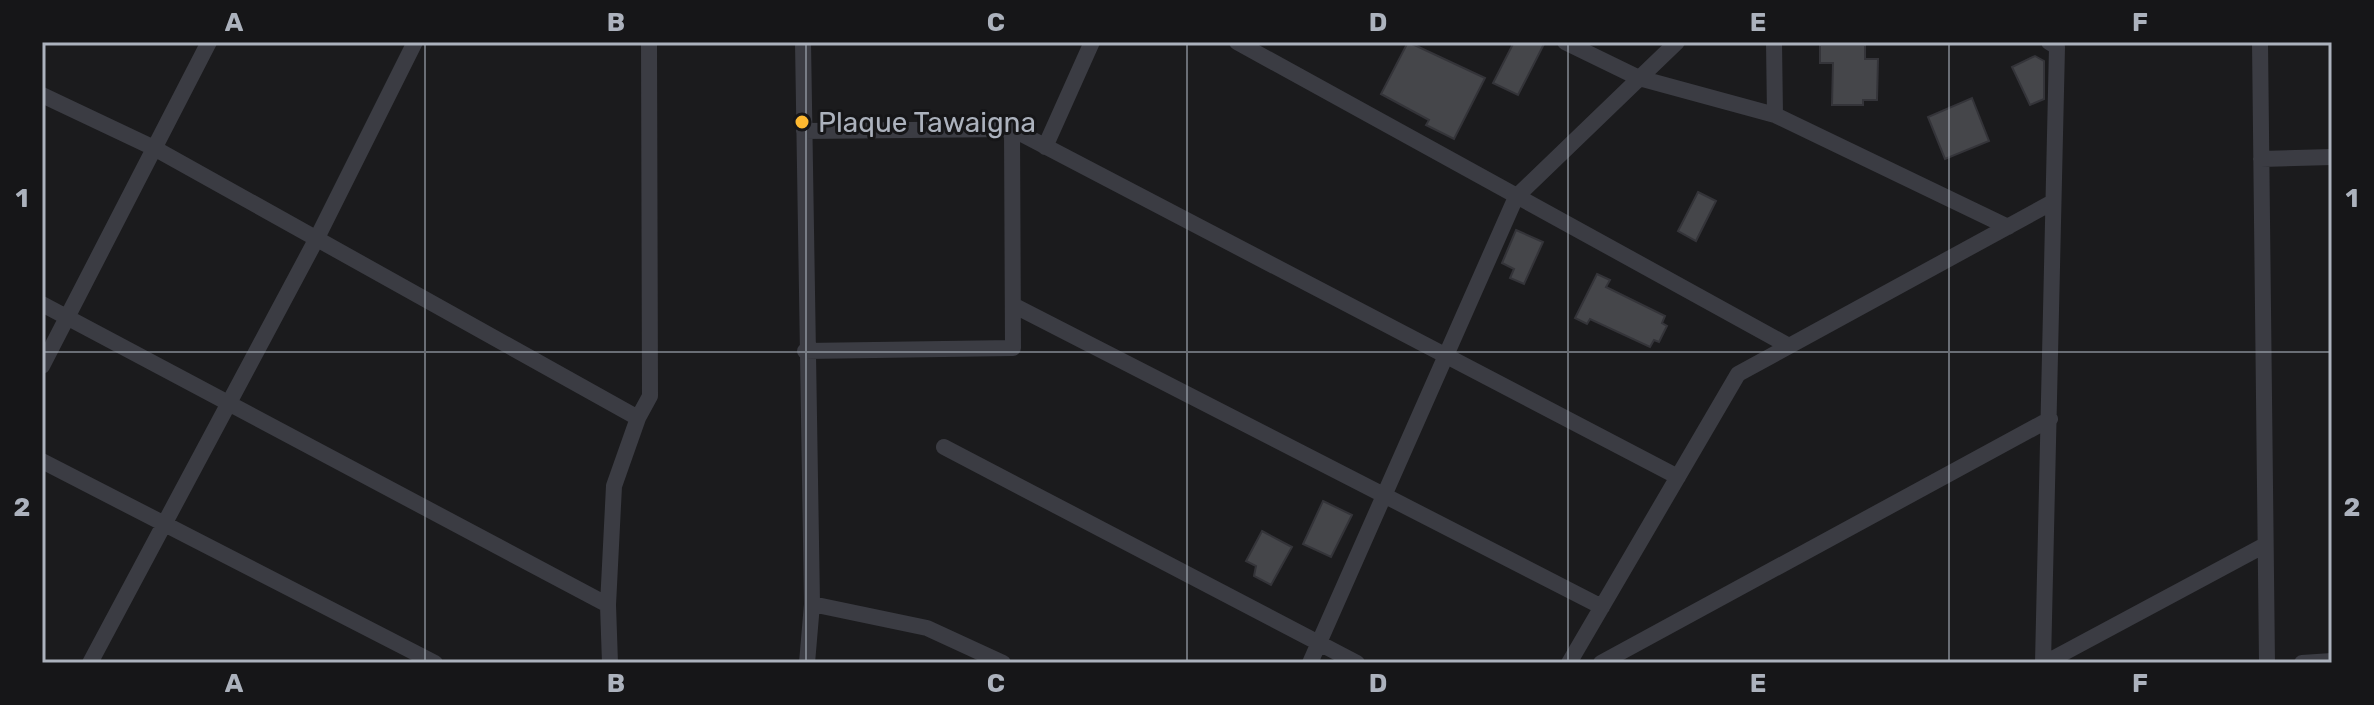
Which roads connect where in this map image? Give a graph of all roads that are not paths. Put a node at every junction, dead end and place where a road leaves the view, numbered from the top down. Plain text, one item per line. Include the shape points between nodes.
1 (209, 42) edge
2 (415, 42) edge
3 (649, 42) edge
4 (803, 42) edge
5 (1092, 42) edge
6 (1237, 42) edge
7 (1565, 42) edge
8 (1677, 42) edge
9 (1774, 42) edge
10 (2049, 42) edge
11 (2260, 42) edge
12 (1639, 78) junction
13 (42, 95) edge
14 (1775, 115) junction
15 (1012, 129) junction
16 (804, 131) junction
17 (1045, 147) junction
18 (154, 148) junction
19 (2332, 157) edge
20 (2261, 159) junction
21 (1516, 197) junction
22 (2051, 203) junction
23 (2008, 227) junction
24 (317, 238) junction
25 (42, 304) edge
26 (1013, 305) junction
27 (67, 317) junction
28 (1789, 346) junction
29 (805, 351) junction
30 (1445, 355) junction
31 (42, 366) edge
32 (229, 402) junction
33 (638, 418) junction
34 (2050, 419) junction
35 (944, 447) dead end
36 (42, 461) edge
37 (1678, 477) junction
38 (1383, 494) junction
39 (164, 523) junction
40 (2265, 545) junction
41 (812, 604) junction
42 (608, 605) junction
43 (1602, 607) junction
44 (1319, 644) junction
45 (2332, 661) edge
46 (90, 663) edge
47 (435, 663) edge
48 (610, 663) edge
49 (807, 663) edge
50 (1003, 663) edge
51 (1310, 663) edge
52 (1357, 663) edge
53 (1569, 663) edge
54 (1601, 663) edge
55 (2044, 663) edge
56 (2267, 663) edge
57 (2302, 663) edge

1 - 18 street
2 - 24 street
3 - 33 street via 650,396
4 - 16 street
5 - 17 street
6 - 21 street
7 - 12 street
8 - 12 street
9 - 14 street
10 - 22 street via 2057,47
11 - 20 street
12 - 14 street
12 - 21 street
13 - 18 street
14 - 23 street
15 - 16 street
15 - 17 street
15 - 26 street
16 - 29 street
17 - 30 street
18 - 24 street
18 - 27 street
19 - 20 street
20 - 40 street
21 - 28 street
21 - 30 street
22 - 23 street
22 - 34 street
23 - 28 street
24 - 32 street
24 - 33 street
25 - 27 street
26 - 29 street via 1013,348
26 - 38 street
27 - 31 street
27 - 32 street
28 - 37 street via 1738,374
29 - 41 street
30 - 37 street
30 - 38 street
32 - 39 street
32 - 42 street
33 - 42 street via 614,486
34 - 54 street
34 - 55 street
35 - 44 street
36 - 39 street
37 - 43 street
38 - 43 street
38 - 44 street
39 - 46 street
39 - 47 street
40 - 55 street
40 - 56 street
41 - 49 street
41 - 50 street via 927,628
42 - 48 street
43 - 53 street
44 - 51 street
44 - 52 street
45 - 57 street

